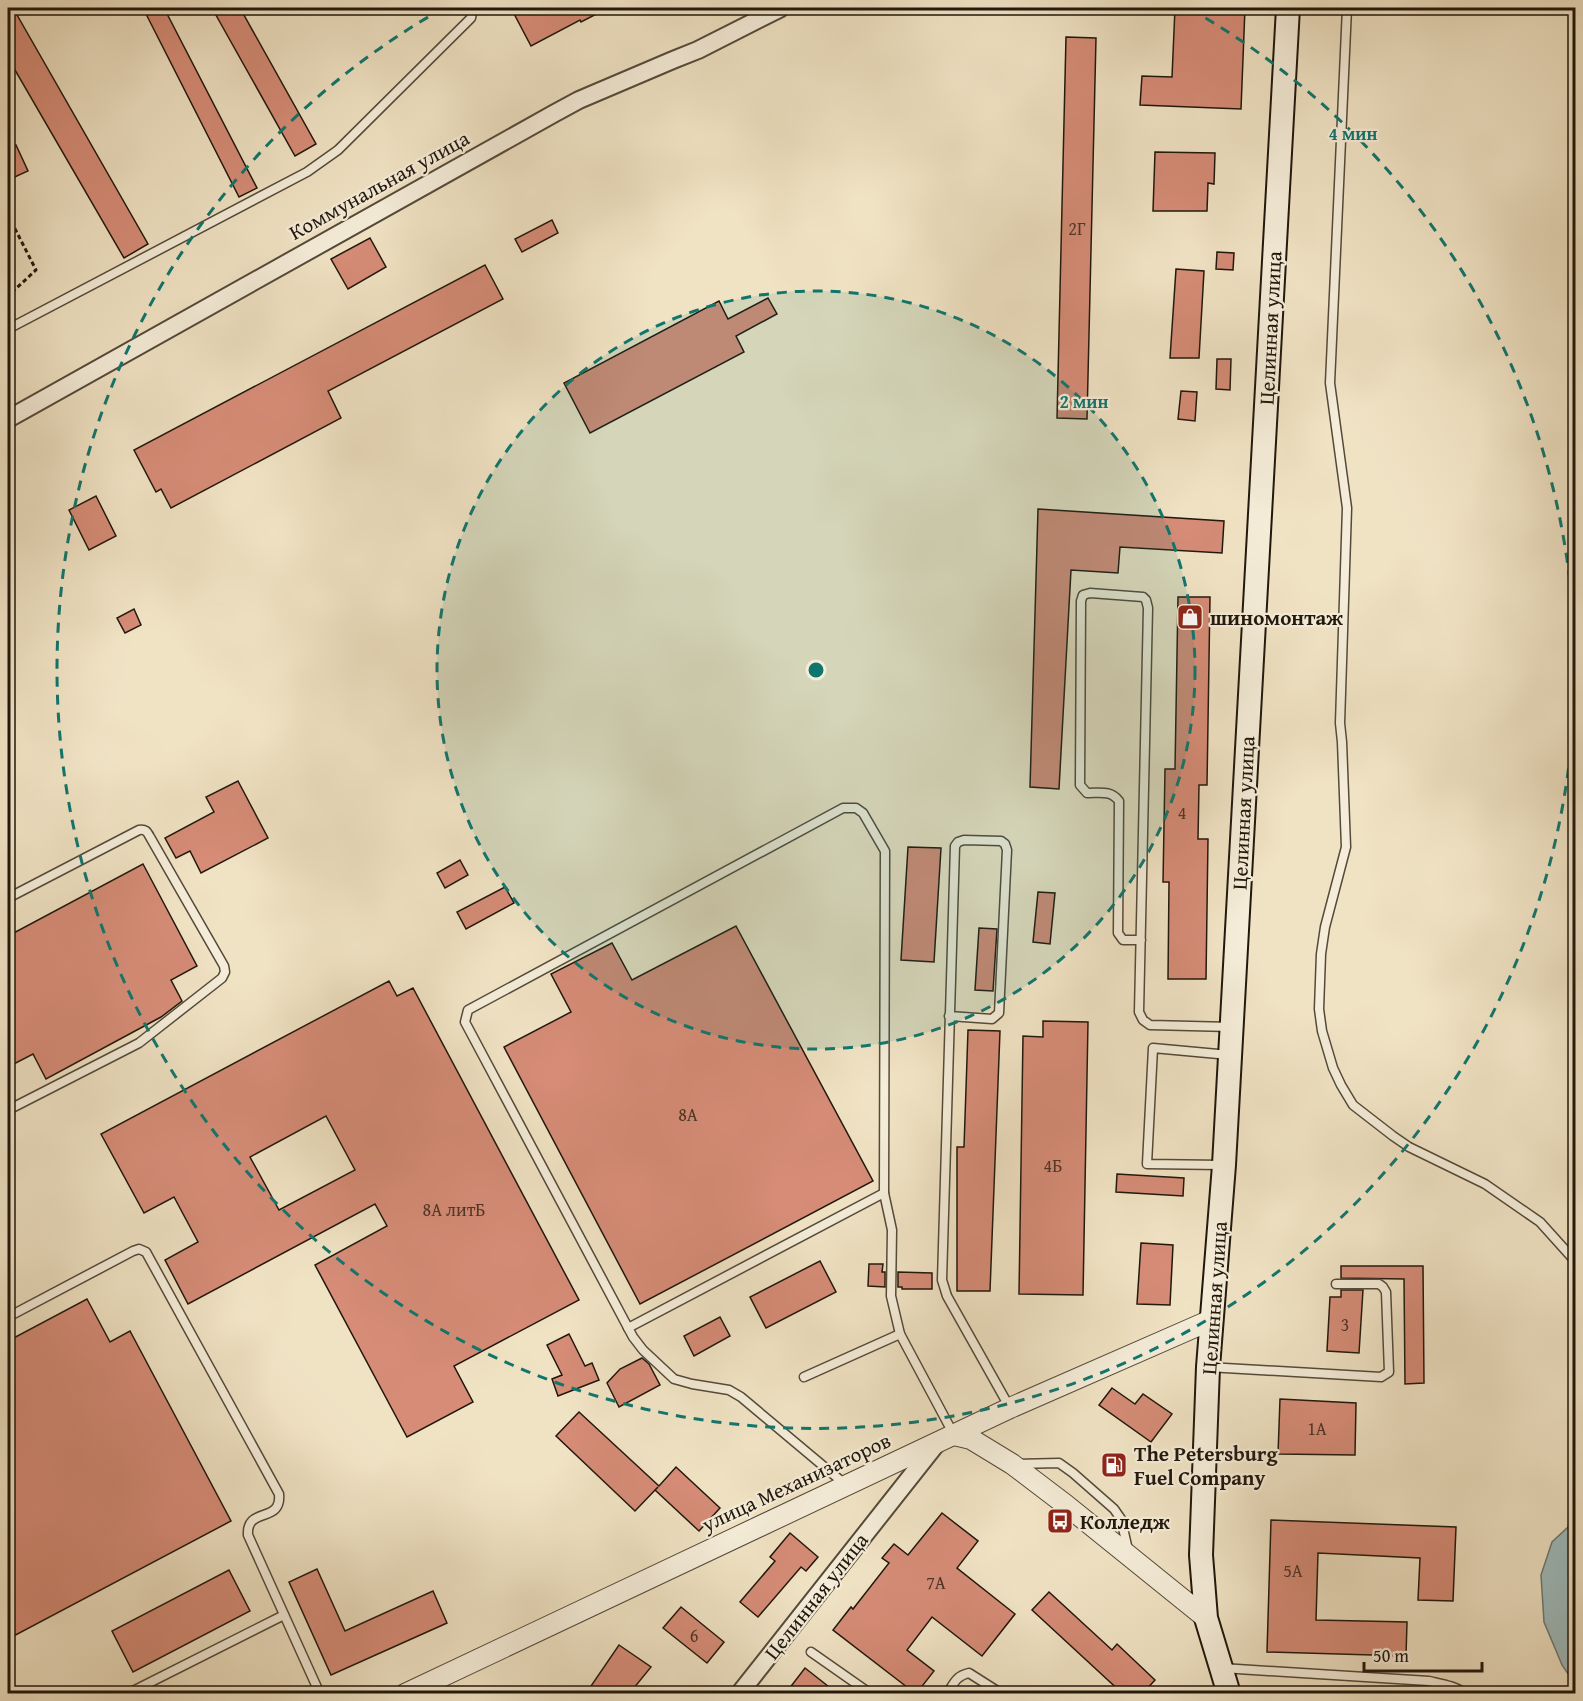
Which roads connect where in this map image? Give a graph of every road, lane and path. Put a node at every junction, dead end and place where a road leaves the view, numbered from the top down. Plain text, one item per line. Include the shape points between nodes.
1 (473, 8) edge
2 (781, 8) edge
3 (1288, 8) edge
4 (1347, 8) edge
5 (8, 215) edge
6 (8, 296) edge
7 (8, 329) edge
8 (8, 419) edge
9 (8, 898) edge
10 (1141, 940) junction
11 (949, 1016) junction
12 (1232, 1027) junction
13 (1230, 1055) junction
14 (8, 1110) edge
15 (1224, 1165) junction
16 (884, 1193) junction
17 (1575, 1262) edge
18 (1336, 1284) dead end
19 (8, 1317) edge
20 (1211, 1320) junction
21 (628, 1328) junction
22 (900, 1334) junction
23 (1208, 1367) junction
24 (804, 1377) dead end
25 (1010, 1408) junction
26 (946, 1439) junction
27 (1012, 1464) junction
28 (846, 1485) junction
29 (1130, 1556) junction
30 (284, 1615) junction
31 (1206, 1618) junction
32 (811, 1652) dead end
33 (1221, 1668) junction
34 (142, 1690) edge
35 (127, 1694) edge
36 (320, 1694) edge
37 (405, 1694) edge
38 (739, 1694) edge
39 (871, 1694) edge
40 (947, 1694) edge
41 (1002, 1694) edge
42 (1229, 1694) edge
43 (1466, 1694) edge

1 - 7 lane via 471,18 323,161
2 - 8 street, Коммунальная улица via 698,50 555,113
3 - 12 main road, Целинная улица
4 - 17 lane via 1330,383 1347,508 1340,723 1346,847 1321,954 1322,1031 1337,1077 1353,1105 1409,1147 1485,1184 1540,1222
5 - 6 path via 36,270
9 - 14 lane via 139,831 147,831 225,972 139,1043
10 - 10 lane via 1148,608 1143,597 1090,593 1083,595 1081,601 1080,785 1087,793 1108,793 1119,801 1118,933 1123,940
10 - 12 lane via 1139,1012 1143,1020 1150,1025
11 - 11 lane via 955,846 964,840 1001,841 1006,850 999,1013 992,1019
11 - 25 lane via 942,1280 947,1296
12 - 13 main road, Целинная улица
13 - 15 main road, Целинная улица
13 - 15 lane via 1153,1048 1147,1164
15 - 20 main road, Целинная улица
16 - 21 lane
16 - 21 lane via 885,851 862,813 849,807 468,1010 465,1022
16 - 22 lane via 892,1230 891,1296
18 - 23 lane via 1379,1284 1386,1292 1386,1375
19 - 30 lane via 133,1251 146,1252 279,1494 277,1509 252,1521 248,1535
20 - 23 main road, Целинная улица
20 - 25 street, улица Механизаторов
21 - 28 lane via 643,1350 674,1378 729,1390 741,1397
22 - 24 lane
22 - 26 lane
23 - 31 main road, Целинная улица via 1201,1555
25 - 26 street, улица Механизаторов
26 - 27 street via 971,1438
26 - 28 street, улица Механизаторов
26 - 38 street, Целинная улица
27 - 29 street
27 - 29 lane via 1059,1463 1073,1473 1114,1509
28 - 37 street, улица Механизаторов
29 - 31 street
30 - 34 lane
30 - 36 lane
31 - 33 main road, Целинная улица
32 - 39 lane
33 - 42 main road, Целинная улица
33 - 43 lane via 1430,1681
34 - 35 lane
40 - 41 lane via 961,1674 969,1673

